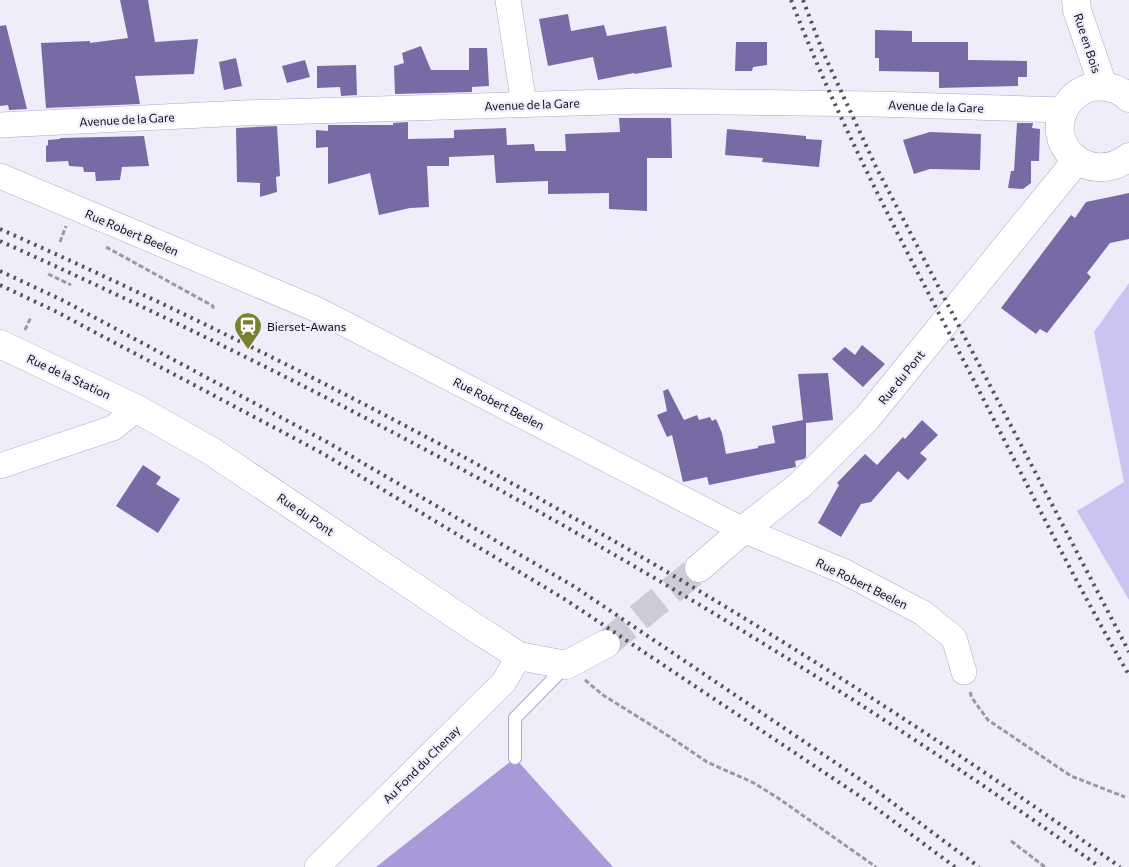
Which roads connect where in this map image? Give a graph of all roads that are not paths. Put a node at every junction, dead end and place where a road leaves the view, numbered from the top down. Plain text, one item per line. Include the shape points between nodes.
1 (508, 0) edge
2 (1076, 0) edge
3 (1102, 86) junction
4 (1129, 98) edge
5 (524, 105) junction
6 (1063, 110) junction
7 (0, 125) edge
8 (1129, 157) edge
9 (1077, 160) junction
10 (0, 176) edge
11 (0, 344) edge
12 (137, 409) junction
13 (0, 466) edge
14 (743, 530) junction
15 (699, 568) tunnel mouth
16 (606, 644) tunnel mouth
17 (519, 656) junction
18 (566, 665) junction
19 (964, 672) road end
20 (515, 758) dead end
21 (317, 867) edge

1 - 5 street
2 - 3 street, Rue en Bois
3 - 4 street via 1121,90
3 - 6 street via 1080,92
5 - 6 street, Avenue de la Gare via 643,102 875,104
5 - 7 street, Avenue de la Gare via 243,113
6 - 9 street via 1060,130 1063,142
8 - 9 street via 1106,168 1092,167
9 - 14 street, Rue du Pont via 868,418 799,486
10 - 14 street, Rue Robert Beelen via 318,310
11 - 12 street, Rue de la Station
12 - 13 street via 113,428
12 - 17 street, Rue du Pont via 211,451
14 - 15 street, Rue du Pont
14 - 19 street, Rue Robert Beelen via 843,571 922,613 954,638
16 - 18 street
17 - 18 street, Rue du Pont
17 - 21 street, Au Fond du Chenay via 504,682
18 - 20 lane via 515,718

